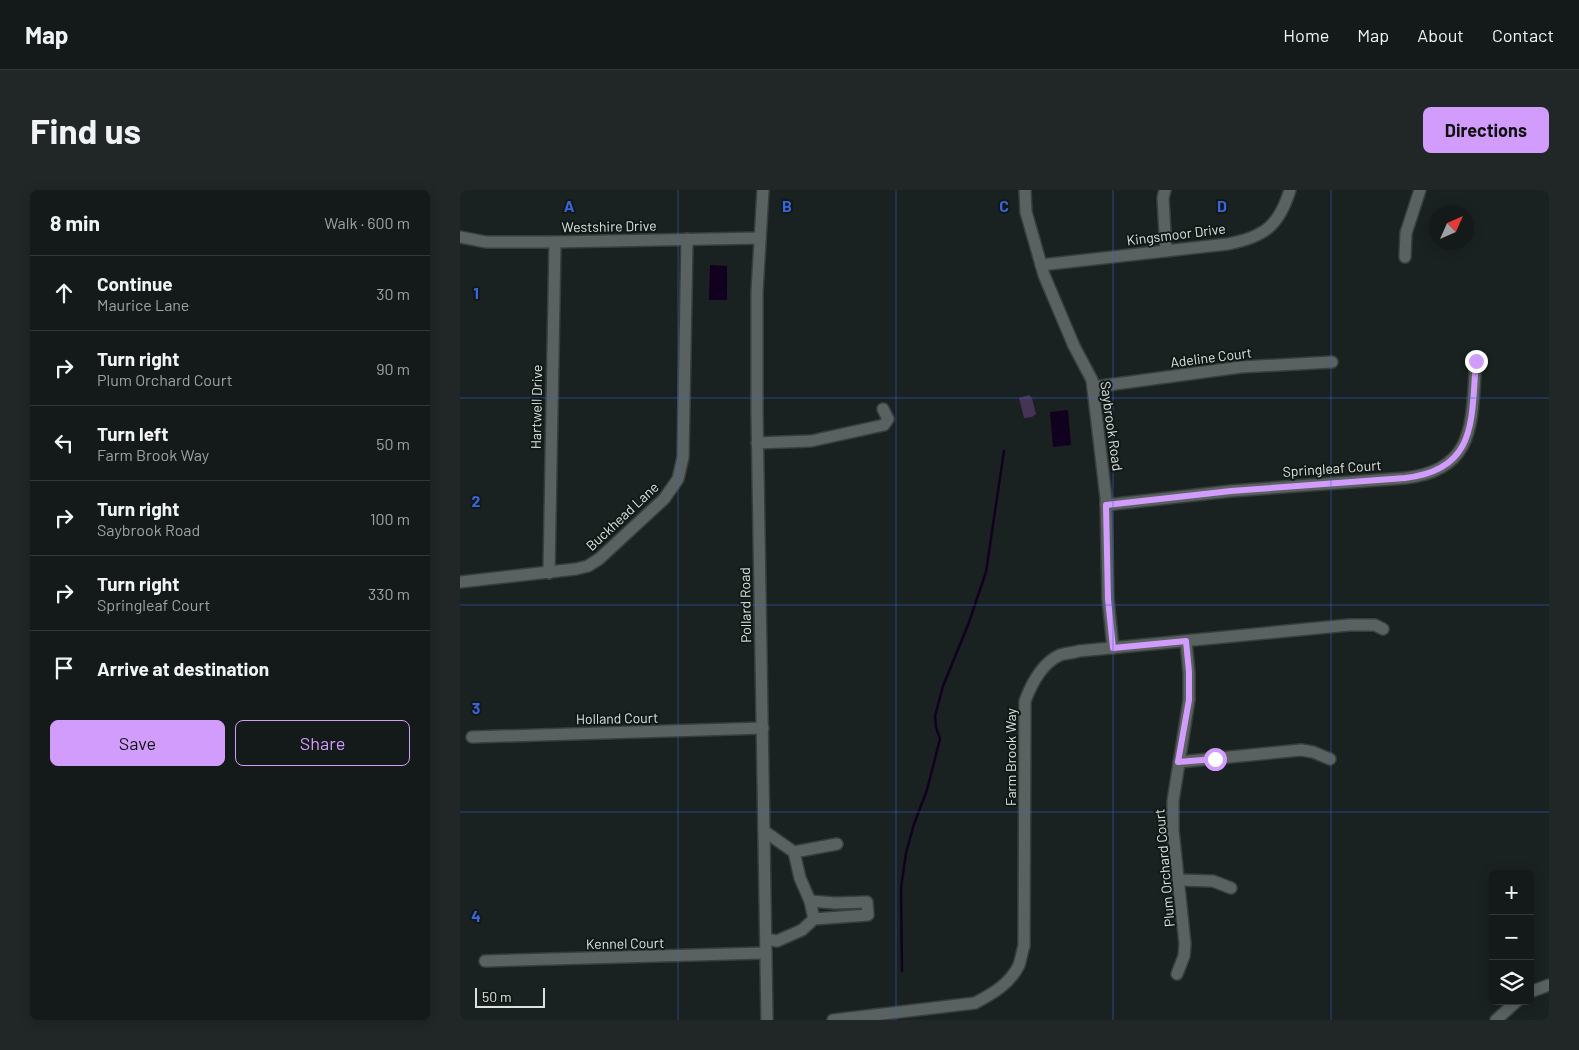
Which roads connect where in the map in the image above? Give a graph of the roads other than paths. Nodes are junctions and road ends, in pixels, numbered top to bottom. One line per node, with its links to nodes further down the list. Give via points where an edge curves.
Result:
1 (763, 190): 7 (street, Pollard Road)
2 (1025, 190): 12 (street, Saybrook Road, via 1026,212)
3 (1165, 190): 10 (street)
4 (1290, 190): 10 (street, Kingsmoor Drive, via 1272,226 1249,240)
5 (1420, 190): 11 (street, via 1406,233)
6 (460, 237): 9 (street, Westshire Drive, via 486,242)
7 (760, 238): 8 (street, Westshire Drive); 17 (street, Pollard Road)
8 (687, 239): 9 (street, Westshire Drive); 19 (street, Buckhead Lane, via 683,457 678,479 664,499 599,559 588,566)
9 (555, 242): 19 (street, Hartwell Drive)
10 (1166, 251): 12 (street, Kingsmoor Drive)
11 (1405, 257)
12 (1041, 265): 15 (street, Saybrook Road)
13 (1476, 361): 18 (street, Springleaf Court, via 1468,436 1454,458 1430,474)
14 (1332, 362): 15 (street, Adeline Court, via 1241,367)
15 (1093, 387): 18 (street, Saybrook Road)
16 (883, 409): 17 (street, via 888,420 884,425 811,441)
17 (757, 442): 24 (street, Pollard Road)
18 (1106, 505): 23 (street, Saybrook Road, via 1108,599)
19 (549, 573): 20 (street, Buckhead Lane)
20 (460, 582)
21 (1383, 629): 22 (street, Farm Brook Way, via 1375,625 1349,625)
22 (1186, 641): 23 (street, Farm Brook Way); 27 (street, Plum Orchard Court, via 1189,700)
23 (1113, 648): 43 (street, Farm Brook Way, via 1059,655 1041,670 1025,701 1024,946 1019,965 1009,979 996,992 975,1003)
24 (763, 728): 25 (street, Holland Court); 28 (street, Pollard Road)
25 (472, 737)
26 (1330, 759): 27 (street, via 1301,750)
27 (1178, 762): 31 (street, Plum Orchard Court, via 1173,830)
28 (764, 831): 30 (street); 35 (street, Pollard Road)
29 (837, 844): 30 (street)
30 (794, 852): 33 (street)
31 (1179, 880): 32 (street, via 1213,881); 38 (street, Plum Orchard Court, via 1186,944)
32 (1231, 888)
33 (810, 901): 34 (street); 34 (street, via 867,902 868,916)
34 (814, 919): 35 (street, via 802,930 777,941)
35 (766, 939): 36 (street, Pollard Road)
36 (766, 953): 37 (street, Kennel Court); 42 (street, Pollard Road)
37 (485, 961)
38 (1177, 974)
39 (1549, 985): 40 (street)
40 (1534, 991)
41 (1513, 1005): 44 (street)
42 (768, 1020)
43 (833, 1020)
44 (1496, 1020)

